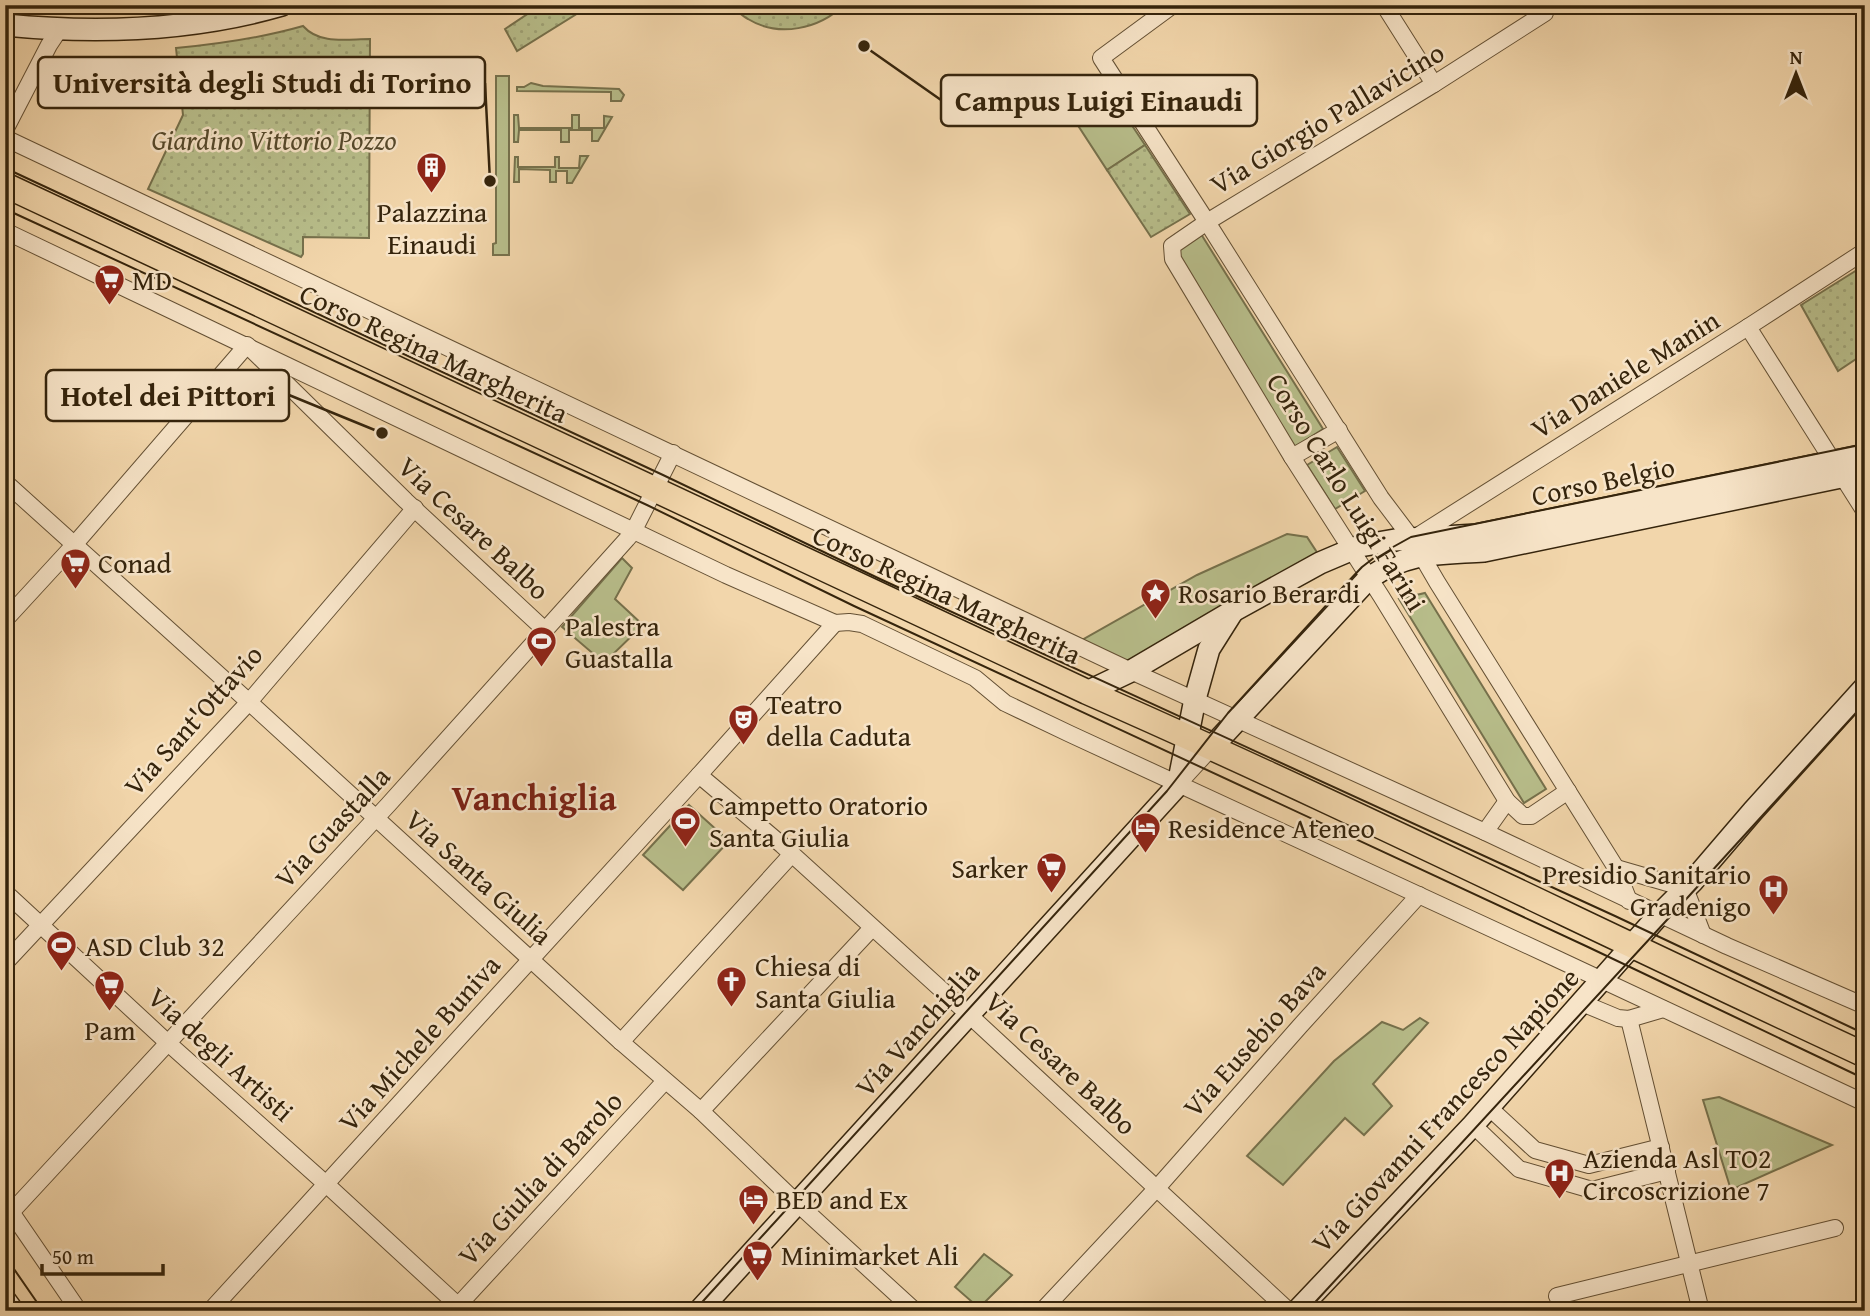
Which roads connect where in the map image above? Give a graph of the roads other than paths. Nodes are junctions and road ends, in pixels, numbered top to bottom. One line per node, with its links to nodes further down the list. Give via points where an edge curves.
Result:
1 (282, 5): 6 (street, via 214,21 123,30)
2 (1173, 5): 11 (street, Corso Carlo Luigi Farini, via 1101,58)
3 (1384, 5): 7 (street)
4 (1542, 9): 7 (street, Via Giorgio Pallavicino)
5 (5, 25): 6 (street)
6 (59, 30): 8 (street)
7 (1434, 84): 11 (street, Via Giorgio Pallavicino)
8 (5, 130)
9 (5, 138): 17 (street, Corso Regina Margherita)
10 (5, 185): 23 (main road, Corso Regina Margherita)
11 (1208, 222): 16 (street, Corso Carlo Luigi Farini); 19 (street, Corso Carlo Luigi Farini, via 1172,246 1172,259)
12 (5, 231): 15 (street)
13 (1865, 250): 14 (street, Via Daniele Manin)
14 (1748, 327): 20 (street); 28 (street, Via Daniele Manin)
15 (247, 345): 24 (street, Via Cesare Balbo); 26 (street); 27 (street)
16 (1339, 430): 19 (street); 28 (street, Corso Carlo Luigi Farini)
17 (673, 453): 23 (street, Via Guastalla); 35 (street, Corso Regina Margherita)
18 (1865, 455): 20 (street, Corso Belgio)
19 (1292, 457): 29 (street, Corso Carlo Luigi Farini)
20 (1838, 469): 21 (street, Corso Belgio); 25 (street); 28 (street, Corso Belgio, via 1484,551)
21 (1865, 472)
22 (5, 482): 27 (street, Via Santa Giulia)
23 (655, 489): 26 (street, Via Guastalla); 37 (main road, Corso Regina Margherita)
24 (415, 508): 34 (street, Via Cesare Balbo); 39 (street, Via Sant'Ottavio)
25 (1865, 512)
26 (633, 532): 33 (street); 34 (street, Via Guastalla)
27 (74, 545): 32 (street); 39 (street, Via Santa Giulia)
28 (1417, 547): 29 (street, Corso Belgio, via 1375,543); 30 (street, Corso Belgio); 45 (street, Corso Carlo Luigi Farini)
29 (1350, 550): 30 (street, Corso Carlo Luigi Farini); 31 (street, Corso Belgio)
30 (1369, 578): 40 (street, Corso Belgio); 46 (street, Corso Carlo Luigi Farini)
31 (1233, 611): 35 (street, Corso Belgio); 38 (street, via 1209,649)
32 (5, 620)
33 (835, 623): 43 (street, Via Michele Buniva); 44 (street, via 862,624 975,678 1005,703)
34 (546, 631): 47 (street, Via Guastalla)
35 (1131, 671): 37 (street, Corso Belgio); 38 (street, Corso Regina Margherita)
36 (1865, 687): 51 (street, Via Giovanni Francesco Napione)
37 (1087, 692): 41 (main road, Corso Regina Margherita)
38 (1195, 699): 40 (street, Corso Regina Margherita); 41 (street)
39 (248, 702): 47 (street, Via Santa Giulia); 56 (street, Via Sant'Ottavio)
40 (1239, 718): 42 (street, Corso Belgio); 48 (street, Corso Regina Margherita)
41 (1188, 737): 42 (main road, Corso Regina Margherita); 44 (street)
42 (1212, 747): 44 (street); 59 (main road, Corso Regina Margherita)
43 (699, 775): 49 (street, Via Cesare Balbo); 60 (street, Via Michele Buniva)
44 (1178, 785): 53 (street); 66 (street, Via Vanchiglia)
45 (1568, 791): 46 (street, via 1531,816 1523,816); 50 (street, Corso Carlo Luigi Farini)
46 (1507, 802): 48 (street)
47 (376, 818): 60 (street, Via Santa Giulia); 69 (street, Via Guastalla)
48 (1485, 832): 54 (street, Corso Regina Margherita)
49 (792, 854): 57 (street, Via Cesare Balbo); 68 (street)
50 (1616, 868): 51 (street); 54 (street, Corso Carlo Luigi Farini)
51 (1685, 888): 55 (street, Via Giovanni Francesco Napione); 58 (street)
52 (5, 892): 56 (street, Via degli Artisti)
53 (1419, 895): 62 (street); 85 (street, Via Eusebio Bava)
54 (1629, 901): 55 (street, Corso Regina Margherita)
55 (1659, 915): 58 (street, Corso Regina Margherita); 59 (street, Via Giovanni Francesco Napione)
56 (41, 924): 61 (street, Via Sant'Ottavio); 69 (street, Via degli Artisti)
57 (872, 928): 66 (street, Via Cesare Balbo); 74 (street)
58 (1703, 935): 64 (street, Corso Regina Margherita)
59 (1631, 946): 62 (street, Via Giovanni Francesco Napione); 70 (main road, Corso Regina Margherita)
60 (530, 959): 68 (street, Via Santa Giulia); 84 (street, Via Michele Buniva)
61 (5, 963)
62 (1601, 981): 63 (street, Via Giovanni Francesco Napione); 65 (street)
63 (1581, 1003): 67 (street); 73 (street, Via Giovanni Francesco Napione)
64 (1865, 1006)
65 (1663, 1010): 67 (street); 72 (street)
66 (969, 1014): 85 (street, Via Cesare Balbo); 86 (street, Via Vanchiglia)
67 (1629, 1019): 77 (street)
68 (621, 1042): 71 (street, Via Santa Giulia)
69 (168, 1043): 84 (street, Via degli Artisti); 87 (street, Via Guastalla)
70 (1865, 1055)
71 (665, 1082): 74 (street, Via Santa Giulia); 92 (street, Via Giulia di Barolo)
72 (1865, 1103)
73 (1490, 1107): 75 (street, Via Giovanni Francesco Napione); 76 (street)
74 (701, 1111): 86 (street, Via Santa Giulia)
75 (1473, 1125): 78 (street); 100 (street, Via Giovanni Francesco Napione)
76 (1521, 1137): 78 (street); 79 (street, via 1535,1150)
77 (1661, 1147): 80 (street); 81 (street)
78 (1503, 1154): 82 (street, via 1519,1169)
79 (1561, 1157): 80 (street, via 1588,1165); 82 (street)
80 (1611, 1159): 83 (street)
81 (1667, 1171): 83 (street); 89 (street)
82 (1555, 1179): 83 (street, via 1592,1190)
83 (1618, 1183)
84 (326, 1184): 92 (street, Via degli Artisti); 95 (street, Via Michele Buniva)
85 (1157, 1188): 98 (street, Via Eusebio Bava); 99 (street, Via Cesare Balbo)
86 (797, 1203): 96 (street, Via Vanchiglia); 97 (street, Via Santa Giulia)
87 (8, 1212): 94 (street)
88 (1835, 1228): 89 (street)
89 (1690, 1264): 90 (street); 101 (street)
90 (1556, 1296)
91 (5, 1300): 93 (street)
92 (458, 1309)
93 (13, 1311)
94 (79, 1311)
95 (210, 1311)
96 (699, 1311)
97 (915, 1311)
98 (1042, 1311)
99 (1289, 1311)
100 (1297, 1311)
101 (1701, 1311)

